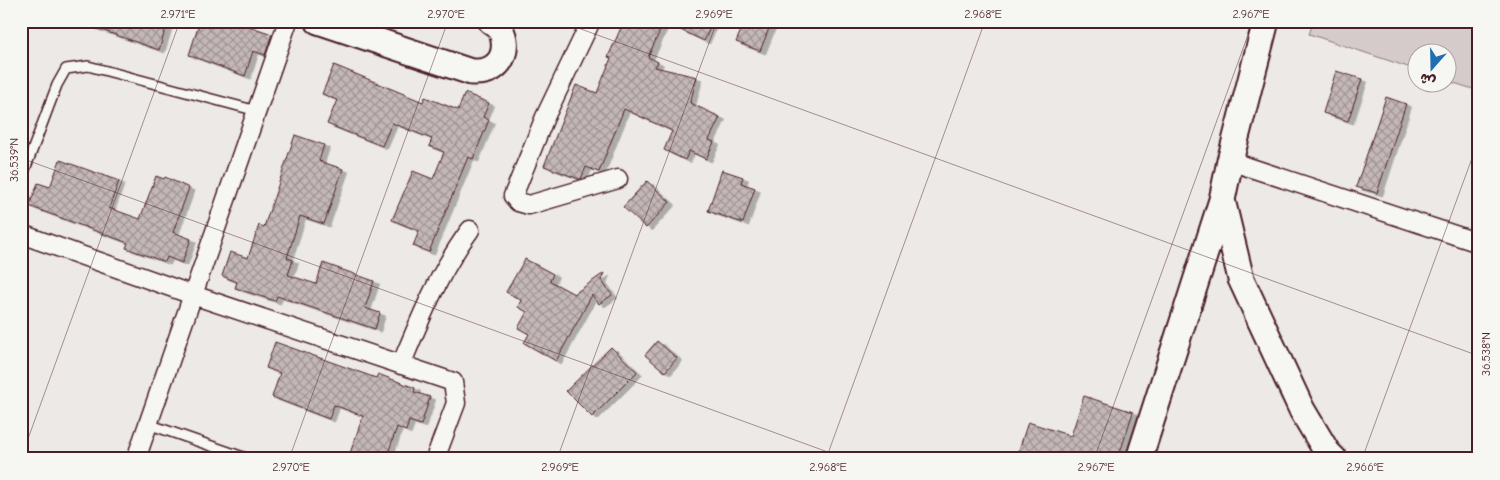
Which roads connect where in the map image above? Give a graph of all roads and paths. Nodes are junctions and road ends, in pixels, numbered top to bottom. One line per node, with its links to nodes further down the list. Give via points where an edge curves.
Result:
1 (288, 21): 6 (street)
2 (318, 21): 3 (street, via 471,72 484,72 503,56 502,32)
3 (491, 21)
4 (591, 21): 8 (street, via 545,118 513,196 518,202 529,205)
5 (1266, 21): 7 (street)
6 (257, 110): 9 (lane, via 88,66 66,69 56,85); 14 (street)
7 (1230, 161): 10 (street); 13 (street)
8 (618, 179)
9 (21, 180)
10 (1222, 200): 20 (street); 21 (street, via 1242,279 1302,410)
11 (470, 230): 15 (street, via 433,288)
12 (21, 234): 14 (street)
13 (1479, 243)
14 (193, 295): 15 (street); 16 (street)
15 (401, 365): 19 (street, via 453,382 456,403)
16 (148, 424): 17 (street); 18 (lane)
17 (136, 459)
18 (249, 459)
19 (435, 459)
20 (1139, 459)
21 (1334, 459)

